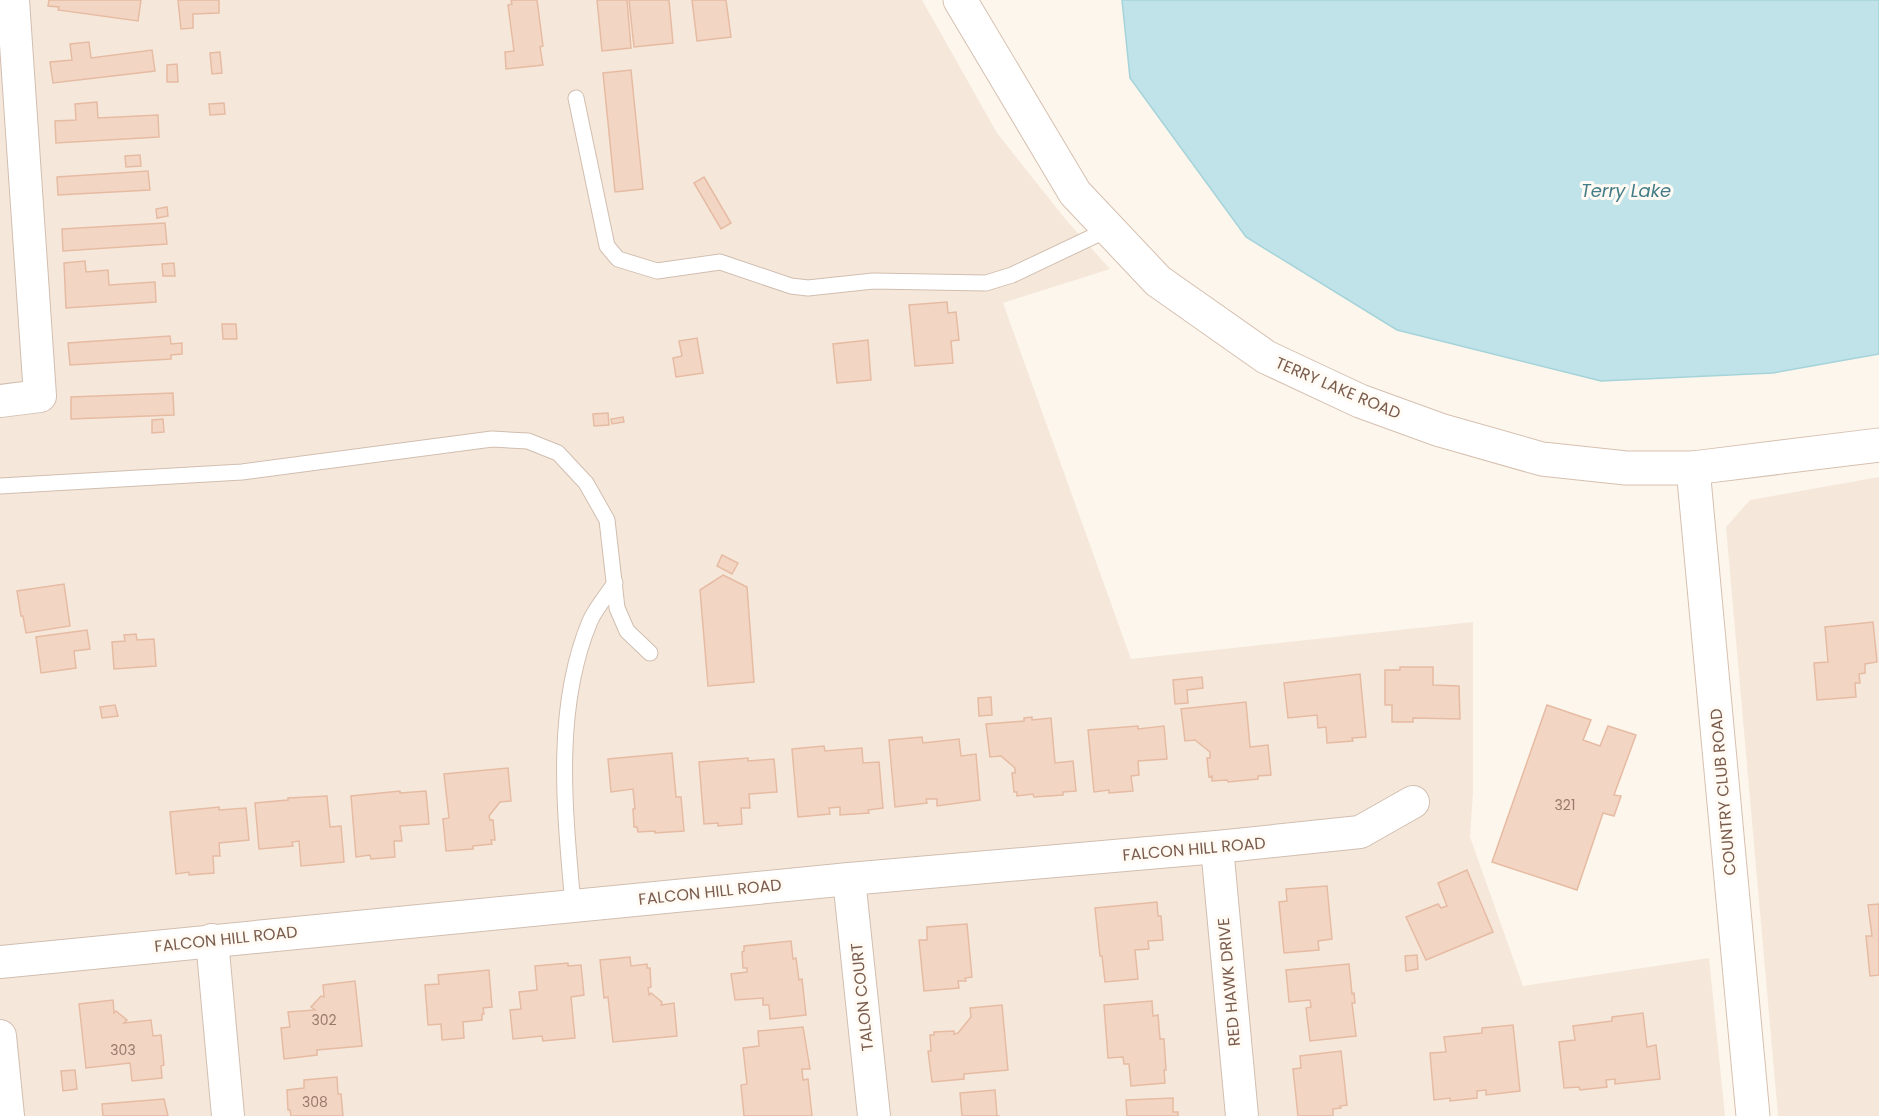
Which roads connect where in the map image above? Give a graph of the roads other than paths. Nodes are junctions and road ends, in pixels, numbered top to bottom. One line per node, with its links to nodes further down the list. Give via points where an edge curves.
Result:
1 (13, 0): 5 (street, via 40,396)
2 (960, 0): 4 (main road, TERRY LAKE ROAD, via 1076,194)
3 (576, 98): 4 (lane, via 607,246 618,259 657,271 720,262 808,288 873,281 986,283 1012,275)
4 (1109, 229): 7 (main road, TERRY LAKE ROAD, via 1158,281 1266,357 1360,401 1440,430 1542,459 1626,468)
5 (0, 401)
6 (1879, 445): 7 (main road, TERRY LAKE ROAD)
7 (1693, 468): 22 (main road, COUNTRY CLUB ROAD)
8 (0, 486): 9 (lane, via 242,472 473,441 528,441 558,453 586,483 607,520)
9 (615, 583): 10 (lane, via 617,608 627,631); 14 (lane, via 591,619 574,669 564,797)
10 (650, 653)
11 (1413, 802): 12 (street, FALCON HILL ROAD, via 1360,832)
12 (1217, 847): 13 (street, FALCON HILL ROAD); 21 (street, RED HAWK DRIVE)
13 (849, 879): 14 (street, FALCON HILL ROAD); 20 (street, TALON COURT)
14 (573, 905): 15 (street, FALCON HILL ROAD)
15 (212, 940): 16 (street, FALCON HILL ROAD); 19 (street)
16 (0, 962)
17 (0, 1036): 18 (street)
18 (8, 1116)
19 (228, 1116)
20 (874, 1116)
21 (1242, 1116)
22 (1753, 1116)

